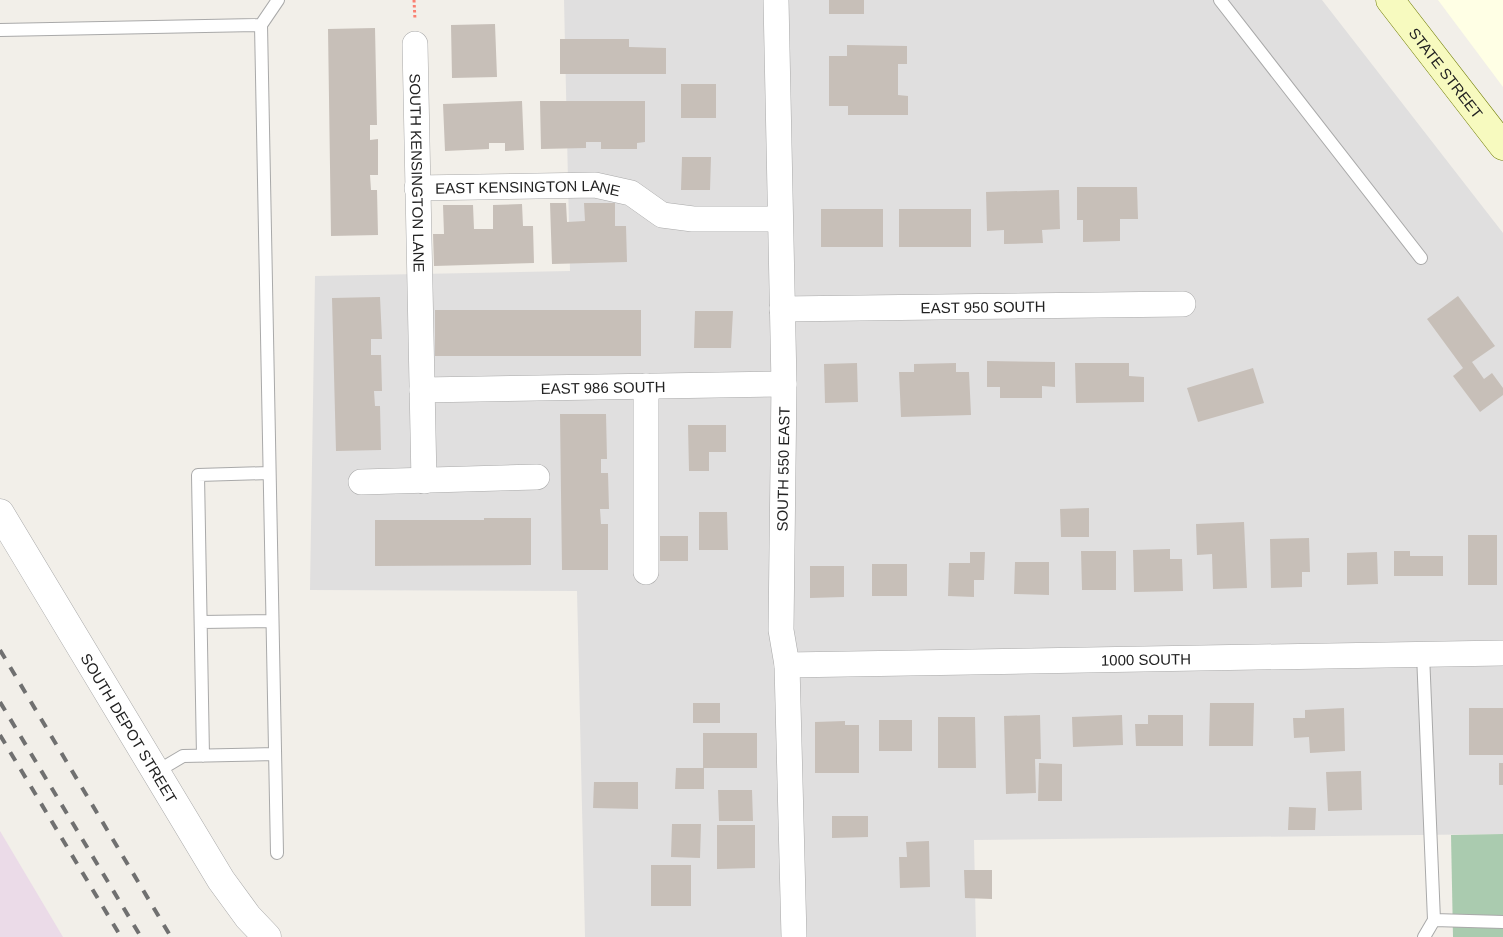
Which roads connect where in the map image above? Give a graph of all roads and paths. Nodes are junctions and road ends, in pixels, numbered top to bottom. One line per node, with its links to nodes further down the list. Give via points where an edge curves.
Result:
1 (278, 0): 5 (lane)
2 (776, 0): 10 (street, SOUTH 550 EAST)
3 (1220, 0): 11 (lane)
4 (1390, 0): 8 (main road, STATE STREET)
5 (261, 25): 6 (lane); 17 (lane)
6 (0, 30)
7 (415, 44): 9 (street, SOUTH KENSINGTON LANE)
8 (1503, 146)
9 (417, 188): 10 (street, EAST KENSINGTON LANE, via 595,185 632,193 662,215 693,219); 16 (street, SOUTH KENSINGTON LANE)
10 (780, 220): 13 (street, SOUTH 550 EAST)
11 (1421, 258)
12 (1184, 304): 13 (street, EAST 950 SOUTH)
13 (782, 309): 14 (street, SOUTH 550 EAST)
14 (784, 384): 15 (street, EAST 986 SOUTH); 27 (street, SOUTH 550 EAST, via 781,630)
15 (646, 386): 16 (street, EAST 986 SOUTH); 22 (street)
16 (422, 390): 19 (street, SOUTH KENSINGTON LANE)
17 (269, 473): 23 (lane); 24 (lane, via 198,474)
18 (536, 478): 19 (street)
19 (424, 481): 20 (street)
20 (361, 482)
21 (0, 513): 30 (street, SOUTH DEPOT STREET)
22 (646, 572)
23 (272, 621): 24 (lane); 28 (lane)
24 (201, 622): 29 (lane)
25 (1503, 653): 26 (street, 1000 SOUTH)
26 (1423, 654): 27 (street, 1000 SOUTH); 32 (lane)
27 (787, 665): 35 (street, SOUTH 550 EAST)
28 (275, 754): 29 (lane); 31 (lane)
29 (203, 756): 30 (lane, via 183,756)
30 (156, 772): 34 (street, SOUTH DEPOT STREET, via 233,900)
31 (277, 853)
32 (1434, 920): 33 (lane); 36 (lane)
33 (1503, 922)
34 (267, 937)
35 (794, 937)
36 (1424, 937)

